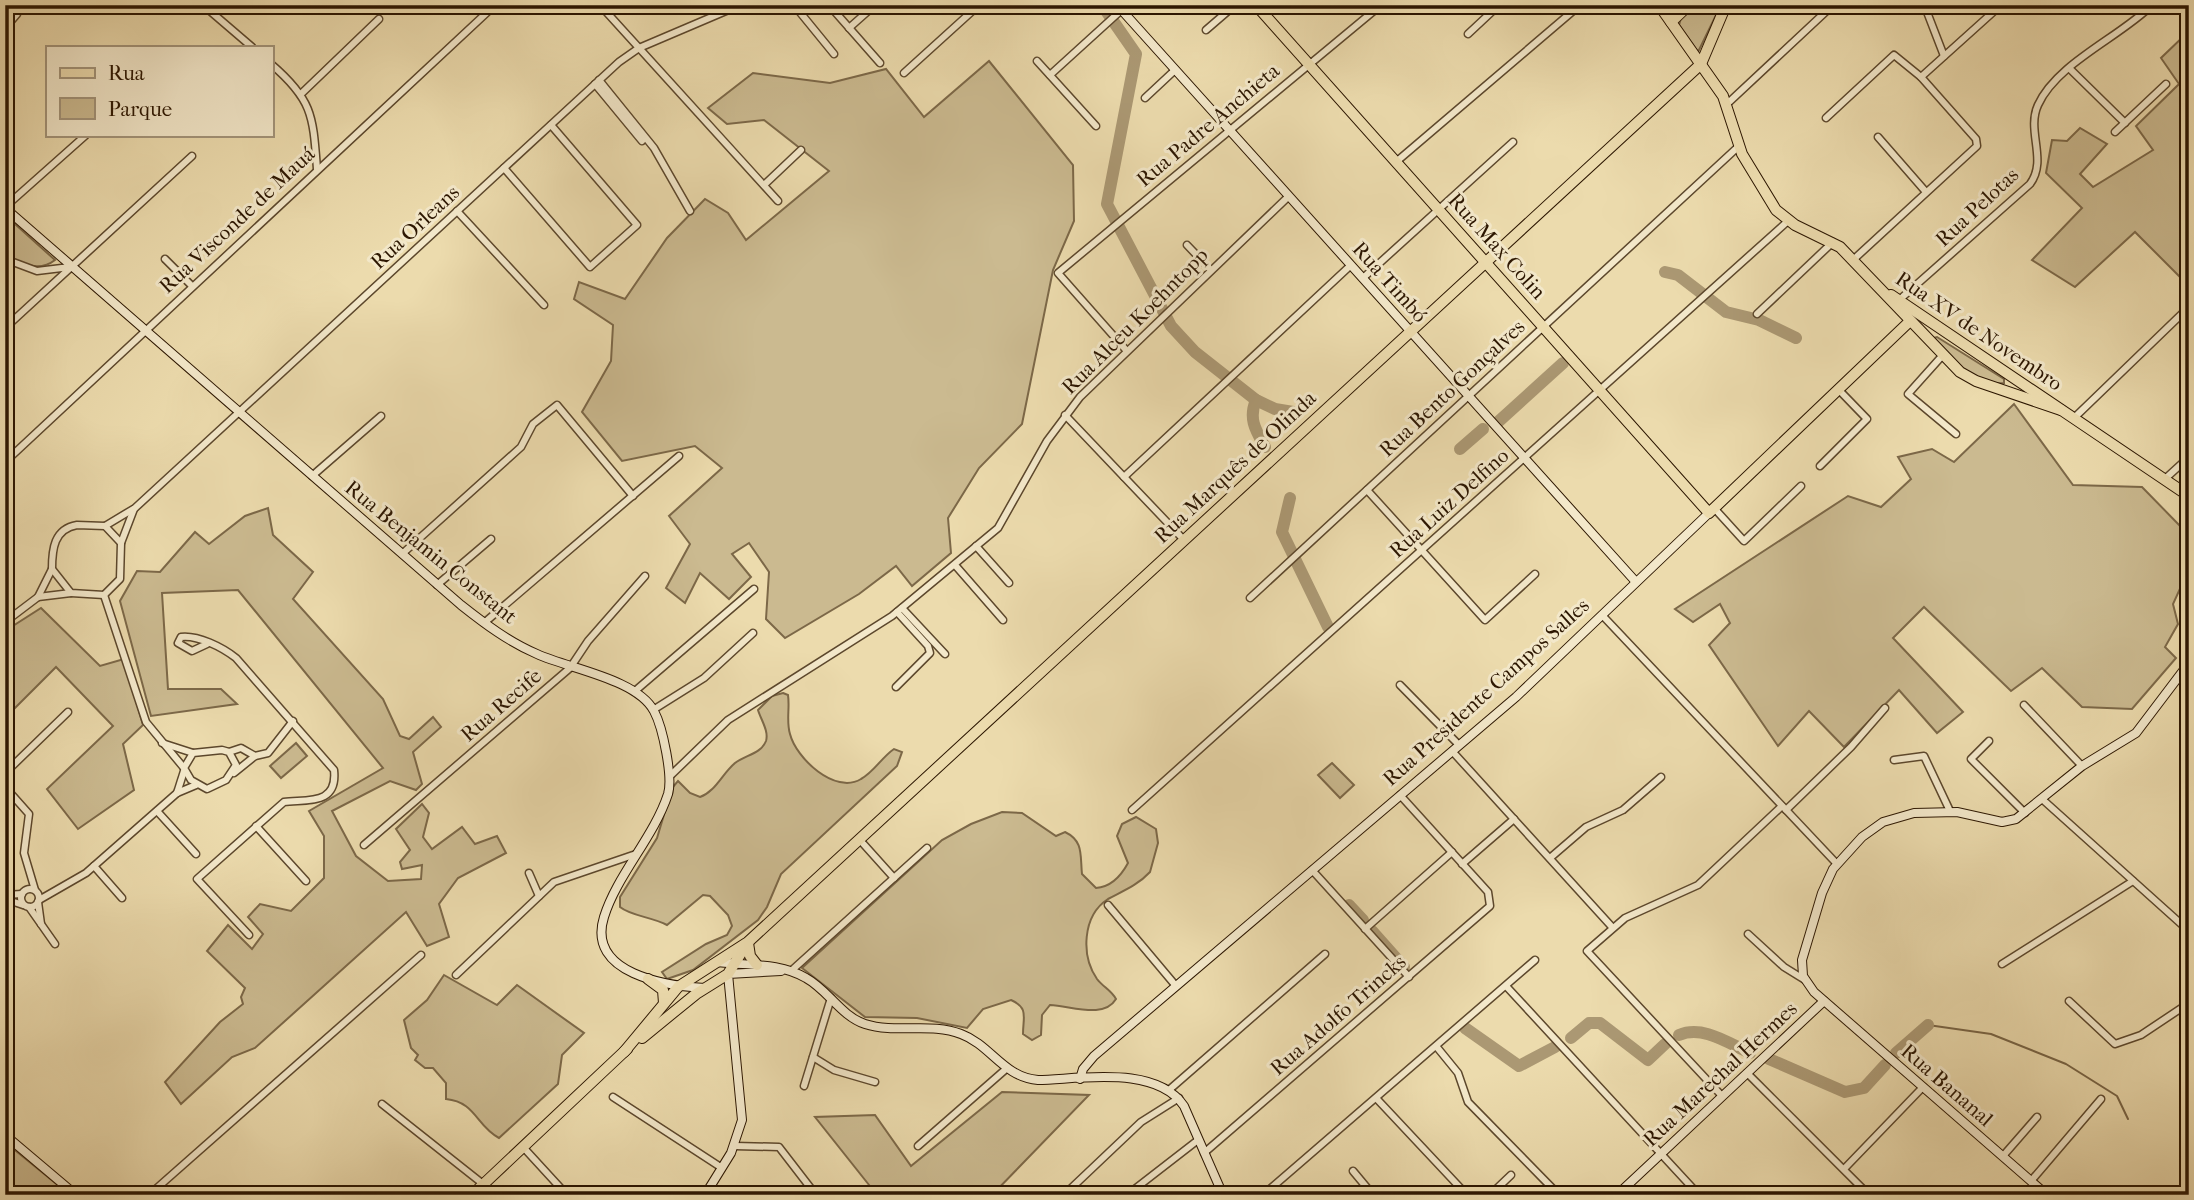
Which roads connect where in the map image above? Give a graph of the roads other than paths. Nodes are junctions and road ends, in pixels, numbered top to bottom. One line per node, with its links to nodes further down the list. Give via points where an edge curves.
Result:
1 (203, 5): 29 (street)
2 (495, 5): 63 (street, Rua Visconde de Mauá)
3 (600, 5): 30 (street)
4 (740, 5): 30 (street, Rua Orleans)
5 (794, 5): 31 (street)
6 (829, 5): 26 (street)
7 (875, 5): 26 (street)
8 (979, 5): 40 (street)
9 (1234, 5): 27 (street)
10 (1256, 5): 36 (main road, Rua Max Colin)
11 (1381, 5): 36 (street, Rua Padre Anchieta)
12 (1499, 5): 28 (street)
13 (1580, 5): 61 (street)
14 (1659, 5): 24 (main road, Rua XV de Novembro)
15 (1689, 5): 24 (main road)
16 (1726, 5): 35 (main road, Rua Marquês de Olinda)
17 (1833, 5): 47 (street)
18 (2001, 5): 32 (street)
19 (2152, 5): 38 (street, Rua Pelotas)
20 (1120, 9): 39 (main road, Rua Timbó); 41 (street)
21 (1927, 12): 32 (street)
22 (17, 14): 25 (street)
23 (379, 19): 45 (street)
24 (1671, 22): 35 (main road, Rua XV de Novembro)
25 (5, 28)
26 (849, 28): 34 (street)
27 (1206, 30)
28 (1468, 34)
29 (251, 46)
30 (639, 48): 43 (street, Rua Orleans); 64 (street)
31 (834, 54)
32 (1944, 56): 42 (street)
33 (1037, 61): 41 (street)
34 (880, 63)
35 (1701, 64): 47 (main road, Rua XV de Novembro); 78 (main road, Rua Marquês de Olinda)
36 (1309, 65): 52 (street, Rua Padre Anchieta); 61 (main road, Rua Max Colin)
37 (273, 66): 45 (street)
38 (2070, 69): 49 (street); 85 (street, Rua Pelotas, via 2036,110 2035,177)
39 (1175, 70): 46 (street); 52 (main road, Rua Timbó)
40 (904, 73)
41 (1050, 75): 51 (street)
42 (1921, 77): 48 (street, via 1894,55); 65 (street, via 1978,142)
43 (597, 82): 50 (street, Rua Orleans); 56 (street); 71 (street, via 654,148)
44 (2166, 84): 49 (street)
45 (302, 93): 63 (street, via 313,124)
46 (1145, 98)
47 (1727, 104): 58 (main road, Rua XV de Novembro)
48 (1826, 118)
49 (2125, 123): 53 (street)
50 (551, 125): 62 (street, Rua Orleans); 62 (street, via 637,225 590,267)
51 (1096, 127)
52 (1230, 131): 66 (main road, Rua Timbó); 96 (street, Rua Padre Anchieta, via 1058,273)
53 (2115, 132)
54 (85, 136): 68 (street)
55 (1878, 137): 65 (street)
56 (642, 141)
57 (1513, 142): 69 (street)
58 (1739, 146): 72 (main road, Rua XV de Novembro, via 1766,198); 90 (street, Rua Bento Gonçalves)
59 (801, 150): 64 (street)
60 (192, 156): 80 (street)
61 (1396, 162): 69 (main road, Rua Max Colin)
62 (504, 168): 70 (street, Rua Orleans)
63 (317, 169): 84 (street, Rua Visconde de Mauá)
64 (764, 185): 67 (street)
65 (1926, 192): 77 (street)
66 (1289, 196): 79 (main road, Rua Timbó); 81 (street, Rua Alceu Koehntopp)
67 (778, 201)
68 (5, 207): 80 (main road, Rua Benjamin Constant)
69 (1438, 210): 78 (main road, Rua Max Colin); 82 (street)
70 (457, 211): 86 (street); 104 (street, Rua Orleans)
71 (690, 211)
72 (1788, 221): 73 (main road, Rua XV de Novembro); 101 (street, Rua Luiz Delfino)
73 (1833, 242): 77 (main road, Rua XV de Novembro); 88 (street)
74 (1187, 245): 81 (street)
75 (5, 259): 80 (street, via 37,271)
76 (165, 259): 84 (street)
77 (1853, 260): 83 (main road, Rua XV de Novembro)
78 (1485, 262): 90 (main road, Rua Max Colin); 94 (main road, Rua Marquês de Olinda)
79 (1351, 265): 82 (main road, Rua Timbó); 115 (street)
80 (72, 267): 91 (street); 92 (main road, Rua Benjamin Constant)
81 (1211, 270): 96 (street, Rua Alceu Koehntopp)
82 (1363, 278): 94 (main road, Rua Timbó)
83 (1876, 285): 85 (main road, Rua XV de Novembro); 89 (main road, Rua XV de Novembro)
84 (192, 286): 92 (street, Rua Visconde de Mauá)
85 (1898, 301): 93 (main road, Rua XV de Novembro)
86 (544, 305)
87 (2189, 307): 107 (street)
88 (1757, 314)
89 (1909, 322): 95 (main road, Rua XV de Novembro); 100 (main road, Rua Presidente Campos Salles)
90 (1543, 327): 101 (main road, Rua Max Colin); 102 (street, Rua Bento Gonçalves)
91 (5, 328)
92 (145, 330): 104 (main road, Rua Benjamin Constant); 112 (street, Rua Visconde de Mauá)
93 (1941, 330): 95 (main road, via 1929,332); 98 (main road, Rua XV de Novembro)
94 (1410, 331): 102 (main road, Rua Timbó); 125 (main road, Rua Marquês de Olinda)
95 (1928, 341): 97 (main road, Rua XV de Novembro)
96 (1126, 350): 105 (street, Rua Alceu Koehntopp)
97 (1942, 356): 99 (main road, Rua XV de Novembro, via 1968,377); 108 (street, via 1908,394)
98 (2013, 377): 99 (main road, via 2003,387); 103 (main road, Rua XV de Novembro)
99 (1995, 387): 103 (main road, Rua XV de Novembro)
100 (1838, 389): 113 (street, via 1867,419); 122 (main road, Rua Presidente Campos Salles)
101 (1601, 391): 111 (street, Rua Luiz Delfino); 122 (main road, Rua Max Colin)
102 (1469, 396): 111 (main road, Rua Timbó); 118 (street, Rua Bento Gonçalves)
103 (2061, 410): 107 (main road, Rua XV de Novembro)
104 (239, 412): 114 (main road, Rua Benjamin Constant); 121 (street, Rua Orleans)
105 (1065, 415): 115 (street); 127 (street, Rua Alceu Koehntopp, via 1005,520)
106 (381, 416): 114 (street)
107 (2074, 418): 116 (main road, Rua XV de Novembro)
108 (1956, 434)
109 (679, 456): 119 (street)
110 (2189, 457): 116 (street)
111 (1525, 459): 128 (street, Rua Luiz Delfino); 134 (main road, Rua Timbó)
112 (5, 462)
113 (1820, 466)
114 (312, 476): 129 (main road, Rua Benjamin Constant)
115 (1124, 477): 125 (street)
116 (2166, 478): 120 (main road, Rua XV de Novembro)
117 (1801, 486): 122 (street, via 1744,541)
118 (1367, 490): 128 (street); 141 (street, Rua Bento Gonçalves)
119 (633, 496): 129 (street, via 557,405 533,424 521,447); 146 (street)
120 (2189, 496)
121 (135, 508): 123 (street, Rua Orleans); 126 (street, Rua Orleans)
122 (1711, 510): 134 (main road, Rua Presidente Campos Salles)
123 (105, 526): 126 (street); 131 (street, via 77,524 63,529 54,544)
124 (491, 539): 136 (street)
125 (1184, 540): 187 (main road, Rua Marquês de Olinda)
126 (121, 543): 139 (street, via 120,579)
127 (976, 546): 130 (street, Rua Alceu Koehntopp); 135 (street)
128 (1422, 551): 132 (street, via 1485,620); 181 (street, Rua Luiz Delfino)
129 (402, 554): 136 (main road, Rua Benjamin Constant)
130 (955, 565): 142 (street, Rua Alceu Koehntopp); 144 (street)
131 (52, 569): 138 (street); 140 (street)
132 (1535, 574)
133 (645, 576): 153 (street, Rua Recife, via 588,640)
134 (1636, 582): 143 (main road, Rua Presidente Campos Salles)
135 (1009, 583)
136 (437, 585): 146 (main road, Rua Benjamin Constant)
137 (754, 589): 156 (street)
138 (71, 593): 139 (street); 140 (street)
139 (104, 596): 163 (street, via 146,722)
140 (38, 597): 145 (street)
141 (1250, 598)
142 (899, 610): 151 (street); 155 (street, via 930,653); 173 (street, Rua Alceu Koehntopp, via 728,720)
143 (1602, 615): 164 (main road, Rua Presidente Campos Salles); 180 (street)
144 (1003, 620)
145 (5, 622)
146 (484, 623): 153 (main road, Rua Benjamin Constant, via 523,648)
147 (753, 633): 159 (street, via 704,678)
148 (188, 636): 149 (street); 150 (street); 150 (street, via 178,643)
149 (207, 644): 150 (street); 161 (street, via 236,658)
150 (191, 651)
151 (945, 654)
152 (2187, 666): 169 (main road, Rua Marechal Hermes, via 2143,726)
153 (570, 668): 156 (main road, Rua Benjamin Constant); 188 (street, Rua Recife)
154 (1400, 685): 164 (street)
155 (896, 687)
156 (635, 691): 159 (main road, Rua Benjamin Constant)
157 (2024, 705): 169 (street)
158 (1885, 708): 180 (street, via 1852,747)
159 (653, 710): 173 (main road, Rua Benjamin Constant)
160 (68, 712): 171 (street)
161 (293, 721): 167 (street, via 268,753); 186 (street, via 331,763 335,778 312,802 284,802)
162 (1989, 741): 184 (street, via 1971,760)
163 (160, 743): 166 (street); 170 (street)
164 (1455, 748): 178 (main road, Rua Presidente Campos Salles); 185 (street)
165 (229, 752): 166 (street); 167 (street, via 241,748); 172 (street, via 234,758)
166 (193, 753): 170 (street)
167 (254, 757): 172 (street)
168 (1895, 760): 183 (street, via 1924,756)
169 (2082, 765): 179 (main road, Rua Marechal Hermes)
170 (184, 770): 175 (street); 177 (street)
171 (5, 773)
172 (232, 774): 175 (street, via 216,787)
173 (670, 776): 191 (main road, via 668,794)
174 (1661, 777): 193 (street, via 1623,810 1586,827)
175 (196, 785): 177 (street)
176 (5, 787): 198 (street, via 29,814 24,853)
177 (177, 793): 182 (street)
178 (1400, 795): 190 (street); 197 (main road, Rua Presidente Campos Salles)
179 (2042, 799): 184 (main road, Rua Marechal Hermes); 202 (street)
180 (1784, 808): 195 (street); 211 (street, via 1698,885 1648,906)
181 (1132, 810)
182 (157, 811): 192 (street); 196 (street)
183 (1950, 811): 184 (main road, Rua Marechal Hermes, via 2002,822); 195 (main road, Rua Marechal Hermes, via 1914,813 1883,822)
184 (2025, 813)
185 (1514, 819): 193 (street); 194 (street)
186 (256, 827): 201 (street); 214 (street, via 197,879)
187 (859, 839): 200 (street); 216 (main road, Rua Marquês de Olinda)
188 (365, 845)
189 (927, 848): 200 (street)
190 (1452, 852): 194 (street); 212 (street)
191 (639, 853): 205 (street, via 560,879); 230 (main road, via 607,908 603,934 607,950 618,964)
192 (195, 854)
193 (1550, 858): 211 (street)
194 (1462, 864): 229 (street, Rua Adolfo Trincks, via 1488,892 1487,910)
195 (1837, 864): 231 (main road, Rua Marechal Hermes, via 1825,885 1803,954)
196 (94, 866): 204 (street, via 58,889); 207 (street)
197 (1312, 870): 212 (street); 234 (main road, Rua Presidente Campos Salles)
198 (28, 872): 203 (street); 204 (street)
199 (529, 873): 205 (street)
200 (894, 878): 225 (street)
201 (306, 881)
202 (2133, 881): 213 (street); 222 (street)
203 (24, 892): 204 (street); 206 (street); 209 (street, via 21,900)
204 (37, 896): 209 (street); 210 (street)
205 (540, 896): 227 (street)
206 (5, 897): 209 (street)
207 (122, 898)
208 (1108, 905): 234 (street)
209 (27, 906): 210 (street)
210 (41, 926): 217 (street)
211 (1612, 928): 253 (street, via 1587,951)
212 (1365, 929): 229 (street)
213 (2189, 931)
214 (249, 934)
215 (1748, 934): 231 (street)
216 (748, 942): 221 (main road, Rua Marquês de Olinda); 223 (main road, Rua Marquês de Olinda); 224 (main road)
217 (55, 944)
218 (1325, 954): 252 (street)
219 (421, 955): 277 (street)
220 (1535, 960): 233 (street)
221 (717, 962): 223 (main road); 226 (main road); 228 (main road, Rua Marquês de Olinda)
222 (2002, 964)
223 (735, 965): 224 (main road); 226 (main road, Rua Marquês de Olinda)
224 (757, 965): 225 (main road)
225 (791, 971): 226 (main road); 238 (main road)
226 (728, 974): 232 (main road, Rua Marquês de Olinda); 237 (main road)
227 (456, 975)
228 (694, 975): 230 (main road, via 675,981); 235 (main road, Rua Marquês de Olinda); 236 (main road, via 694,982)
229 (1409, 977): 265 (street, Rua Adolfo Trincks)
230 (648, 979): 235 (main road); 241 (main road, via 663,990)
231 (1805, 980): 239 (main road, Rua Marechal Hermes)
232 (716, 982): 236 (main road, Rua Marquês de Olinda); 237 (main road)
233 (1506, 985): 243 (street); 266 (street)
234 (1176, 986): 248 (main road, Rua Presidente Campos Salles, via 1086,1063)
235 (678, 987): 236 (main road); 241 (main road, Rua Marquês de Olinda)
236 (705, 988): 244 (main road, Rua Marquês de Olinda)
237 (730, 994): 262 (main road, via 742,1111)
238 (831, 998): 245 (street); 246 (main road, via 864,1024 960,1033)
239 (1824, 1001): 247 (main road, Rua Marechal Hermes); 251 (main road, Rua Bananal)
240 (2069, 1001): 242 (street, via 2115,1044 2140,1035)
241 (664, 1003): 244 (main road, Rua Marquês de Olinda)
242 (2189, 1003)
243 (1436, 1046): 256 (street); 288 (street, via 1458,1073 1468,1102)
244 (624, 1052): 264 (main road, Rua Marquês de Olinda)
245 (813, 1057): 249 (street, via 834,1070); 250 (street)
246 (1006, 1069): 248 (main road, via 1030,1079); 263 (street)
247 (1747, 1073): 253 (main road, Rua Marechal Hermes); 269 (street)
248 (1080, 1079): 252 (main road, via 1142,1079)
249 (875, 1082)
250 (804, 1086)
251 (1923, 1087): 267 (main road, Rua Bananal); 269 (street)
252 (1169, 1090): 255 (main road)
253 (1722, 1096): 266 (main road, Rua Marechal Hermes)
254 (613, 1097): 268 (street)
255 (1179, 1098): 261 (main road); 282 (street, via 1141,1122)
256 (1376, 1098): 284 (street); 286 (street)
257 (2101, 1099): 272 (street)
258 (382, 1104): 273 (street)
259 (2037, 1117): 267 (street)
260 (5, 1135): 276 (main road)
261 (1198, 1140): 265 (main road); 283 (street)
262 (735, 1146): 268 (main road); 274 (street, via 779,1147)
263 (918, 1146)
264 (523, 1147): 273 (main road, Rua Marquês de Olinda); 279 (street)
265 (1203, 1153): 275 (main road)
266 (1660, 1154): 289 (main road, Rua Marechal Hermes); 290 (street)
267 (2003, 1156): 272 (main road, Rua Bananal)
268 (722, 1168): 280 (main road)
269 (1843, 1169): 291 (street)
270 (1353, 1171): 285 (street)
271 (1511, 1175): 287 (street)
272 (2031, 1181): 292 (main road, Rua Bananal)
273 (483, 1184): 278 (main road, Rua Marquês de Olinda)
274 (814, 1191): 281 (street)
275 (1220, 1193)
276 (76, 1195)
277 (149, 1195)
278 (471, 1195)
279 (567, 1195)
280 (705, 1195)
281 (804, 1195)
282 (1063, 1195)
283 (1127, 1195)
284 (1263, 1195)
285 (1373, 1195)
286 (1467, 1195)
287 (1490, 1195)
288 (1559, 1195)
289 (1617, 1195)
290 (1699, 1195)
291 (1869, 1195)
292 (2047, 1195)

